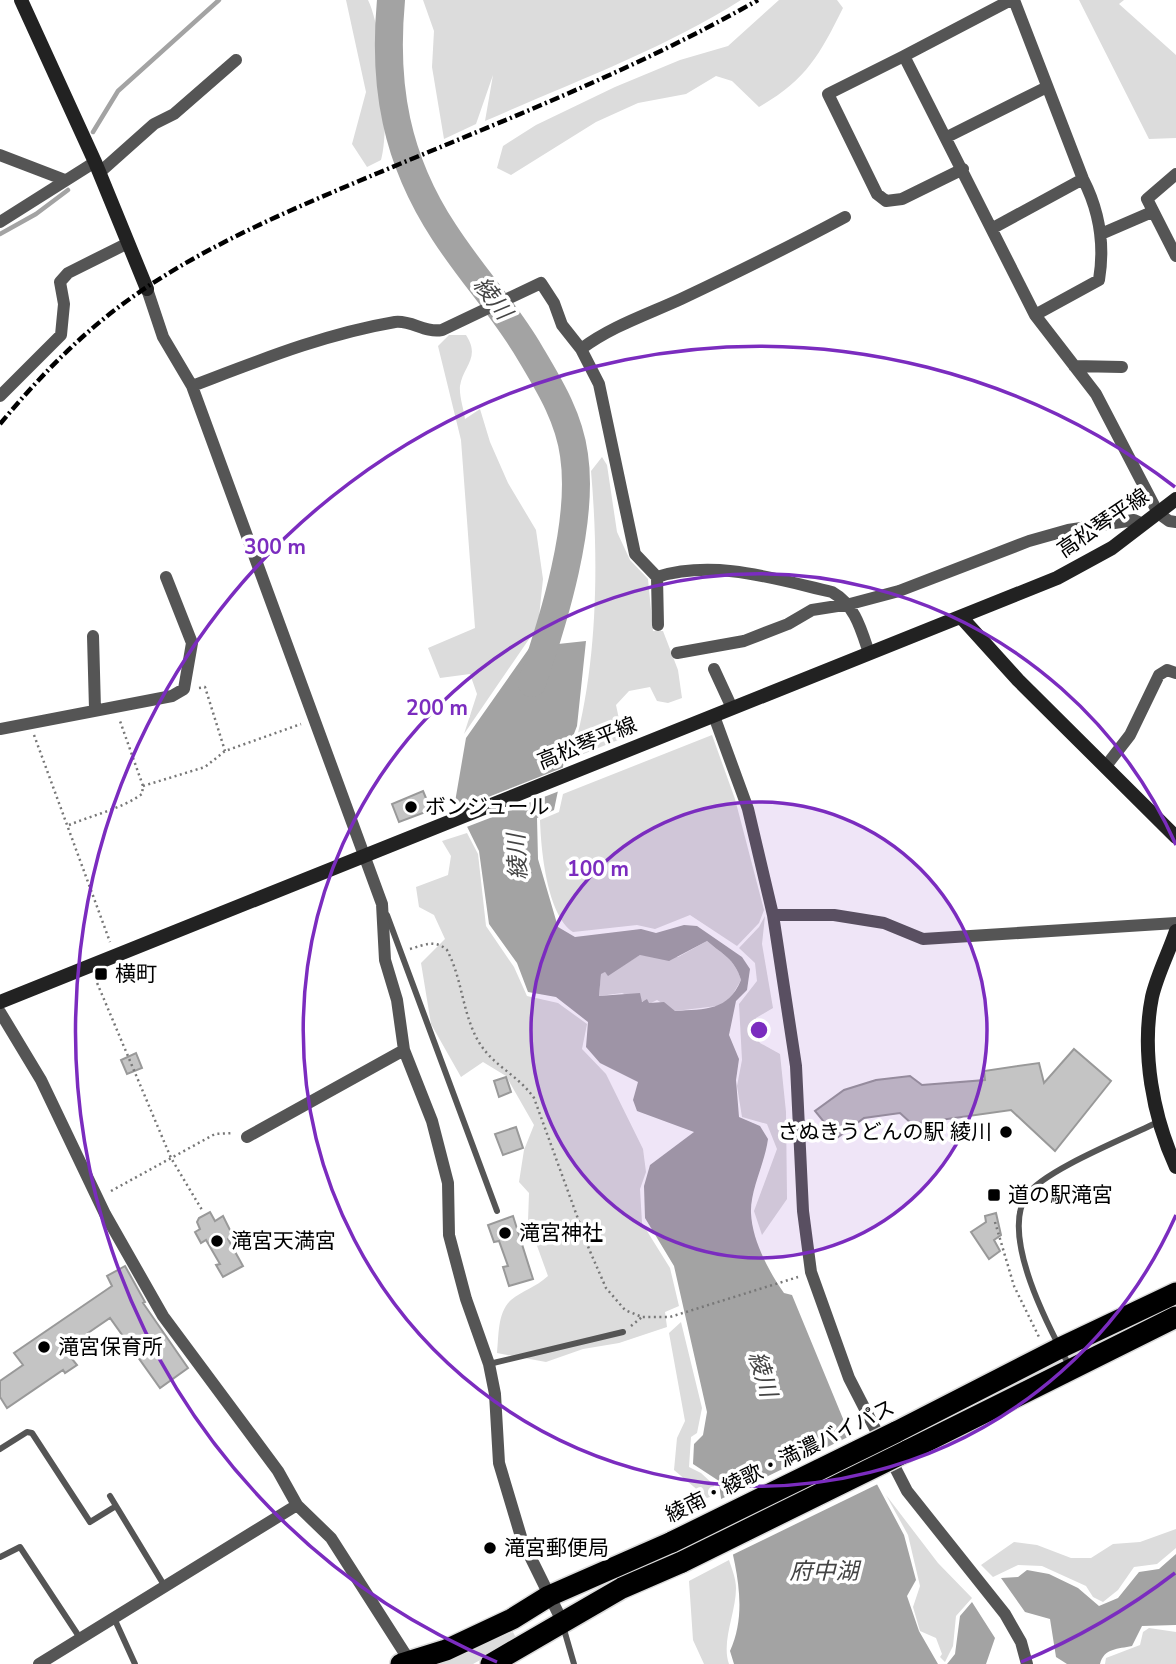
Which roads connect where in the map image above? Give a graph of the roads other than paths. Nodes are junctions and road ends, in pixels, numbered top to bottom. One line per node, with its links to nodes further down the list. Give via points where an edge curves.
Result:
1 (21, 0): 8 (main road)
2 (1012, 0): 3 (street); 5 (street)
3 (904, 56): 6 (street); 9 (street, via 828,94 877,194 886,201 902,199)
4 (236, 60): 8 (street, via 174,114)
5 (1047, 87): 6 (street); 11 (street)
6 (947, 136): 9 (street)
7 (0, 155): 12 (street)
8 (97, 167): 12 (street); 18 (main road)
9 (963, 169): 16 (street)
10 (1176, 174): 13 (street, via 1147,200)
11 (1083, 179): 16 (street); 17 (street, via 1097,205)
12 (65, 180): 15 (street)
13 (1152, 212): 17 (street); 19 (street)
14 (845, 217): 22 (street, via 647,315 608,329)
15 (0, 222)
16 (993, 228): 21 (street)
17 (1101, 234): 21 (street, via 1099,280)
18 (128, 243): 20 (main road); 26 (street, via 68,273 60,282 64,304 61,335)
19 (1176, 256)
20 (147, 289): 25 (street, via 163,337)
21 (1035, 315): 23 (street)
22 (581, 349): 25 (street, via 562,325 541,284 442,330 428,332 398,321 295,347); 32 (street, via 599,384 635,554)
23 (1074, 366): 24 (street); 28 (street, via 1111,420)
24 (1122, 367)
25 (192, 386): 47 (street)
26 (0, 396)
27 (1176, 499): 28 (main road, 高松琴平線)
28 (1158, 513): 29 (street); 30 (main road, 高松琴平線)
29 (1176, 522)
30 (1143, 524): 33 (street, via 1134,520 1068,530); 34 (main road, 高松琴平線, via 1074,570)
31 (166, 577): 42 (street, via 192,643 184,689 172,696)
32 (657, 577): 33 (street, via 678,570 758,574 832,592); 35 (street)
33 (850, 604): 37 (street, via 812,610 744,641); 38 (street)
34 (961, 617): 38 (main road, 高松琴平線); 45 (main road)
35 (658, 625)
36 (93, 636): 42 (street)
37 (677, 653)
38 (869, 653): 41 (main road, 高松琴平線)
39 (714, 669): 41 (street)
40 (1176, 673): 45 (street, via 1167,670 1159,675 1130,735)
41 (732, 708): 43 (main road, 高松琴平線)
42 (95, 709): 44 (street)
43 (713, 716): 47 (main road, 高松琴平線); 49 (street, via 748,810)
44 (0, 729)
45 (1106, 766): 46 (main road)
46 (1176, 837)
47 (363, 856): 48 (street); 53 (main road, 高松琴平線)
48 (382, 904): 55 (street, via 385,960); 59 (lane)
49 (774, 915): 50 (street, via 847,917 884,923 923,939); 81 (street, via 796,1066 803,1211 811,1272 849,1378 907,1491 1005,1614)
50 (1176, 923)
51 (1176, 931): 52 (main road)
52 (1173, 947): 56 (main road, via 1149,1012)
53 (0, 1002)
54 (0, 1012): 68 (street, via 41,1080 105,1214 163,1317 278,1471)
55 (404, 1050): 57 (street); 64 (street, via 432,1121 448,1183 449,1235)
56 (1158, 1122): 58 (main road); 63 (lane, via 1049,1176 1026,1196 1020,1214 1025,1266)
57 (247, 1136)
58 (1176, 1167)
59 (496, 1210)
60 (1176, 1293): 63 (highway, 綾南・綾歌・満濃バイパス)
61 (1176, 1317): 65 (highway)
62 (623, 1332): 64 (lane)
63 (1050, 1344): 65 (lane); 72 (highway, 綾南・綾歌・満濃バイパス, bridge, via 897,1432)
64 (489, 1364): 72 (street, via 499,1462 522,1540)
65 (1071, 1368): 74 (highway, bridge)
66 (0, 1448): 69 (lane, via 32,1433 90,1522)
67 (110, 1496): 69 (lane)
68 (297, 1505): 71 (street); 76 (street, via 331,1538)
69 (117, 1506): 71 (lane)
70 (0, 1557): 75 (lane, via 20,1547)
71 (164, 1585): 73 (street)
72 (549, 1597): 74 (street); 76 (highway, 綾南・綾歌・満濃バイパス, via 446,1650)
73 (113, 1616): 75 (street); 78 (lane)
74 (562, 1620): 79 (highway); 80 (lane)
75 (80, 1637): 77 (street)
76 (405, 1662)
77 (39, 1664)
78 (135, 1664)
79 (492, 1664)
80 (574, 1664)
81 (1027, 1664)

